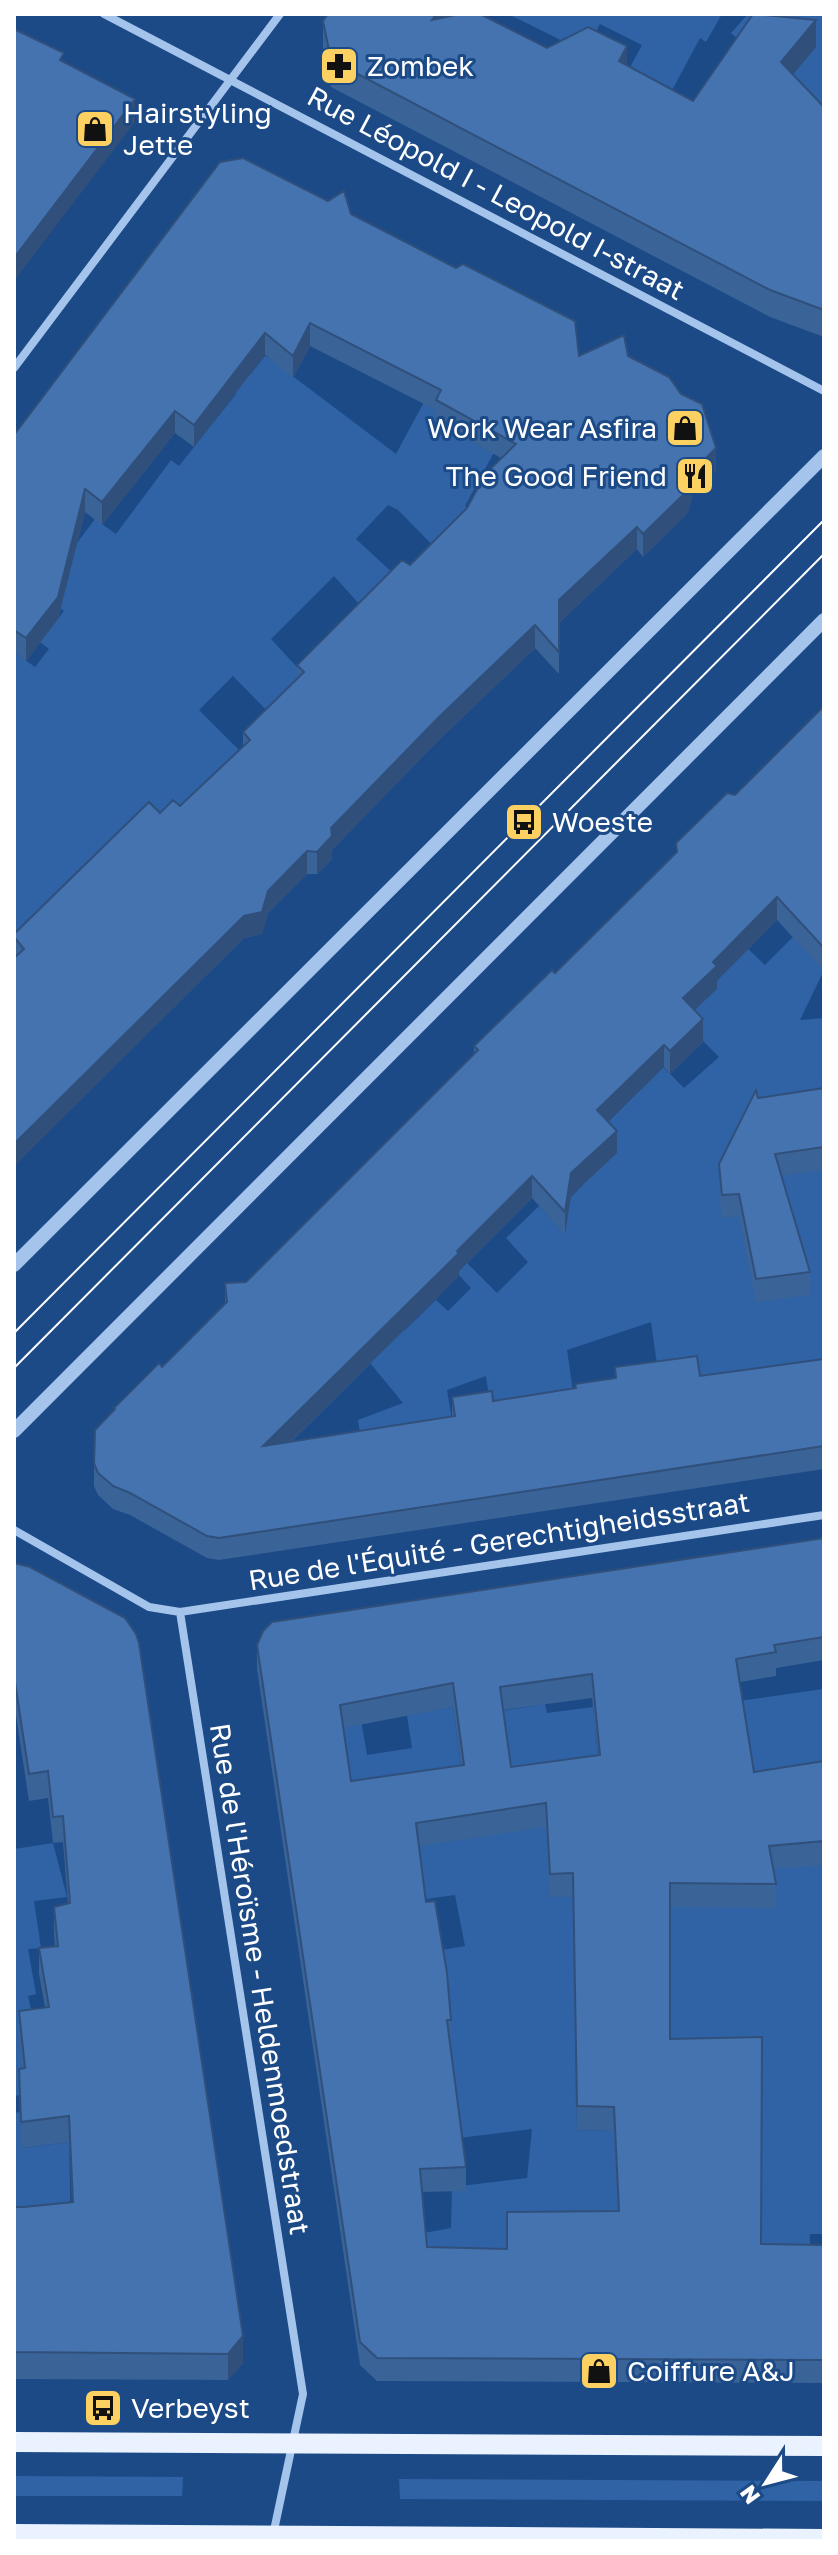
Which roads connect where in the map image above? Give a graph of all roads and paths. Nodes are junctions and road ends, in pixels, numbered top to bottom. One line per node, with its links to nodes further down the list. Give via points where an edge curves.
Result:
1 (104, 14): 3 (street, Rue Léopold I - Leopold I-straat)
2 (280, 14): 3 (street)
3 (232, 80): 4 (street); 5 (street, Rue Léopold I - Leopold I-straat)
4 (14, 368)
5 (824, 391)
6 (824, 456): 8 (street)
7 (824, 620): 9 (street)
8 (14, 1265)
9 (14, 1431)
10 (824, 1515): 12 (street, Rue de l'Équité - Gerechtigheidsstraat)
11 (14, 1530): 12 (street, via 149,1607)
12 (180, 1612): 14 (street, Rue de l'Héroïsme - Heldenmoedstraat, via 301,2379 303,2394)
13 (14, 2442): 14 (main road)
14 (292, 2444): 15 (main road); 17 (street, Rue de l'Héroïsme - Heldenmoedstraat)
15 (824, 2446)
16 (14, 2534): 17 (main road)
17 (272, 2539): 18 (main road)
18 (824, 2539)

